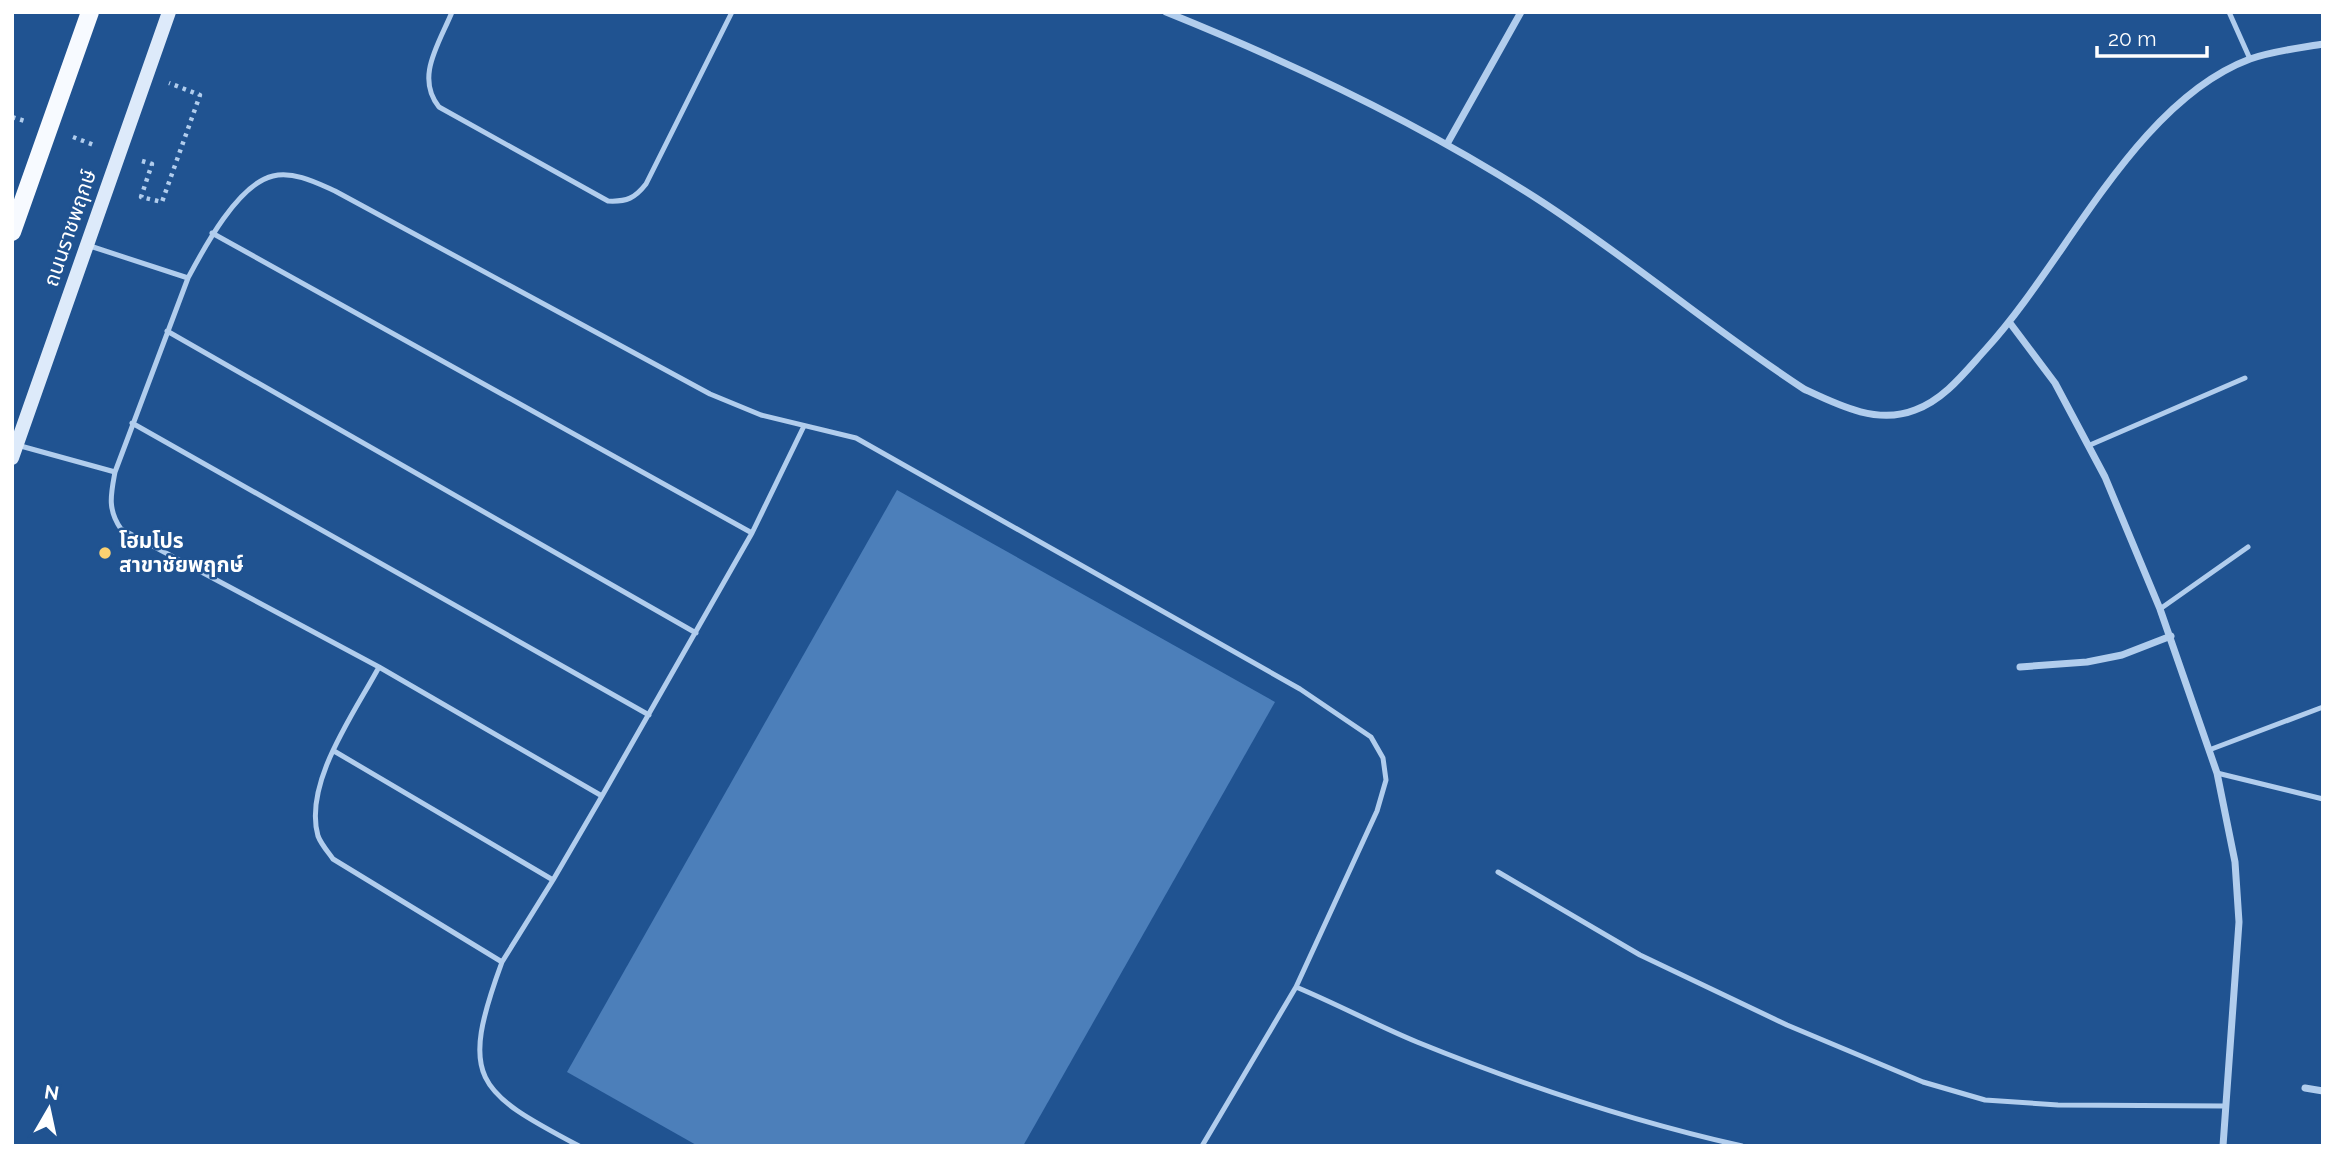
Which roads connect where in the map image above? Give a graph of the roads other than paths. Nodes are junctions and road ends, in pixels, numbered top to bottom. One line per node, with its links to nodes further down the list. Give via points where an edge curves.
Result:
1 (90, 12): 11 (main road)
2 (169, 12): 13 (main road, ถนนราชพฤกษ์)
3 (452, 12): 4 (lane, via 428,71 430,96 439,107 608,201 623,202 636,197 646,184)
4 (732, 12)
5 (1166, 12): 10 (street, via 1328,82)
6 (1521, 12): 10 (street)
7 (2229, 12): 9 (lane)
8 (2323, 44): 9 (street)
9 (2250, 59): 15 (street, via 2197,89 2141,144 2097,197)
10 (1447, 144): 15 (street, via 1537,198 1759,360 1848,410 1883,415 1930,403)
11 (12, 232)
12 (212, 233): 14 (lane); 19 (lane, via 252,187 273,176 302,177 710,394); 23 (lane)
13 (89, 245): 14 (lane); 21 (main road, ถนนราชพฤกษ์)
14 (188, 278): 16 (lane)
15 (2010, 324): 20 (street, via 2055,383)
16 (167, 331): 18 (lane); 26 (lane)
17 (2245, 378): 20 (lane)
18 (132, 423): 22 (lane); 31 (lane)
19 (804, 426): 23 (lane); 40 (lane, via 856,438 1300,689 1370,737 1383,758 1385,780 1377,810)
20 (2090, 444): 25 (street)
21 (14, 451): 22 (lane)
22 (115, 472): 28 (lane, via 110,504 121,528)
23 (752, 533): 26 (lane)
24 (2248, 547): 25 (lane)
25 (2160, 609): 27 (street)
26 (696, 633): 31 (lane)
27 (2171, 636): 29 (street, via 2122,655); 32 (street)
28 (379, 667): 33 (lane); 35 (lane)
29 (2020, 667)
30 (2323, 707): 32 (lane)
31 (649, 715): 35 (lane)
32 (2209, 750): 34 (street)
33 (334, 751): 38 (lane); 39 (lane, via 319,785 315,814 318,839 333,859)
34 (2217, 773): 36 (lane); 43 (street, via 2235,862 2239,922)
35 (603, 796): 38 (lane)
36 (2323, 799)
37 (1498, 872): 43 (lane, via 1640,955 1787,1025 1923,1082 1985,1100)
38 (553, 880): 39 (lane)
39 (502, 962): 44 (lane, via 483,1014 481,1065 488,1085 502,1102)
40 (1296, 987): 45 (lane); 46 (lane, via 1510,1079)
41 (2305, 1088): 42 (street)
42 (2323, 1091)
43 (2224, 1106): 47 (street)
44 (579, 1146)
45 (1202, 1146)
46 (1742, 1146)
47 (2223, 1146)

